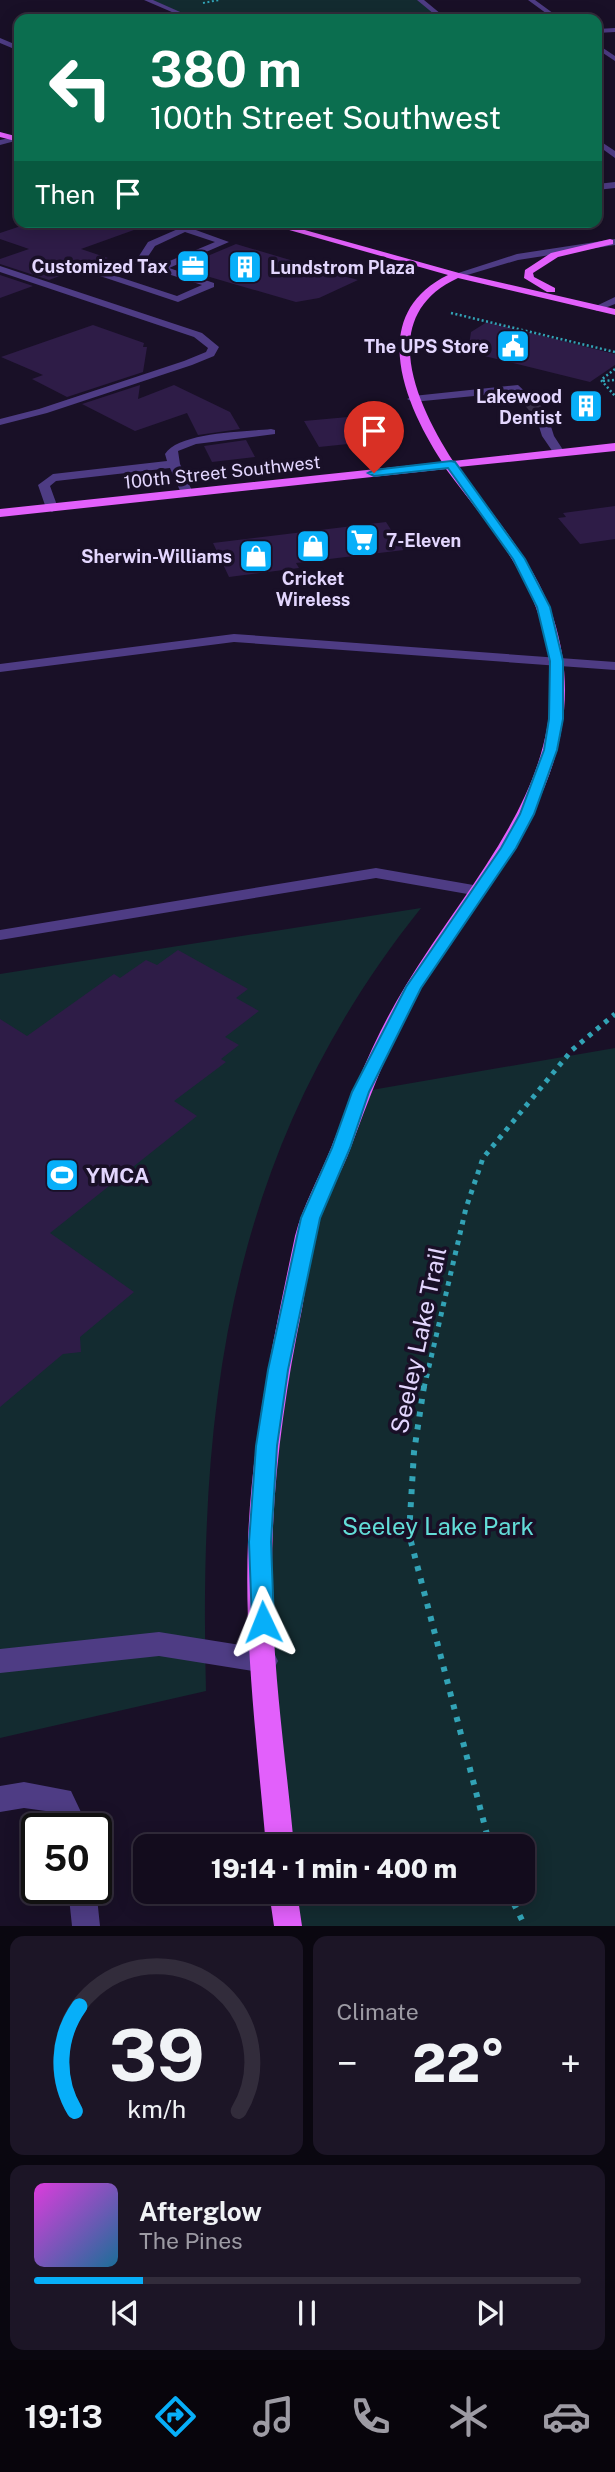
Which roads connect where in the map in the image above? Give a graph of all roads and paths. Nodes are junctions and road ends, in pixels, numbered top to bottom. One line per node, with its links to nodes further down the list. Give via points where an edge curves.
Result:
1 (147, 0): 4 (street)
2 (420, 0): 5 (street)
3 (531, 0): 6 (street)
4 (181, 14)
5 (438, 14)
6 (551, 14)
7 (10, 55): 8 (street)
8 (14, 55)
9 (286, 228): 15 (main road)
10 (184, 229): 12 (street, via 151,244); 13 (street, via 224,242)
11 (612, 242): 15 (street, via 507,259); 17 (main road, via 545,260 528,274 539,286)
12 (137, 261): 13 (street); 13 (street, via 102,275 178,299 212,285)
13 (162, 268)
14 (0, 269): 28 (street, via 198,335 214,347 210,354 188,363)
15 (457, 275): 17 (main road); 25 (main road, via 428,292 409,319 403,364)
16 (615, 300): 17 (street)
17 (597, 308): 18 (main road)
18 (615, 312)
19 (451, 313): 20 (path)
20 (615, 352)
21 (615, 369): 23 (path)
22 (615, 380): 23 (path)
23 (602, 381): 24 (path)
24 (615, 396)
25 (413, 399): 26 (street, via 518,388); 33 (main road)
26 (530, 402)
27 (542, 417): 31 (street)
28 (0, 422)
29 (271, 432): 32 (street, via 184,444 171,454)
30 (615, 447): 31 (main road, 100th Street Southwest)
31 (559, 453): 33 (main road, 100th Street Southwest)
32 (174, 464): 34 (street); 35 (street, via 53,478 44,485)
33 (451, 465): 34 (main road, 100th Street Southwest); 37 (main road, via 533,583)
34 (187, 493): 35 (main road, 100th Street Southwest)
35 (52, 508): 36 (main road, 100th Street Southwest)
36 (0, 513)
37 (556, 661): 38 (street); 39 (street, via 234,638); 40 (main road, via 556,719 541,782 509,848)
38 (615, 666)
39 (0, 668)
40 (479, 891): 41 (street, via 376,873); 44 (main road, via 414,987 360,1092 310,1218 267,1446 260,1542)
41 (0, 935)
42 (615, 1014): 48 (path, Seeley Lake Trail, via 572,1050 484,1158 466,1208 427,1367 414,1452 409,1534)
43 (0, 1661): 44 (street, via 159,1644)
44 (265, 1661): 47 (main road)
45 (0, 1799): 46 (street, via 24,1795 61,1800)
46 (67, 1813)
47 (278, 1834)
48 (487, 1834)
49 (84, 1904): 52 (street)
50 (285, 1904): 53 (main road)
51 (514, 1904): 54 (path)
52 (86, 1926)
53 (288, 1926)
54 (526, 1926)

